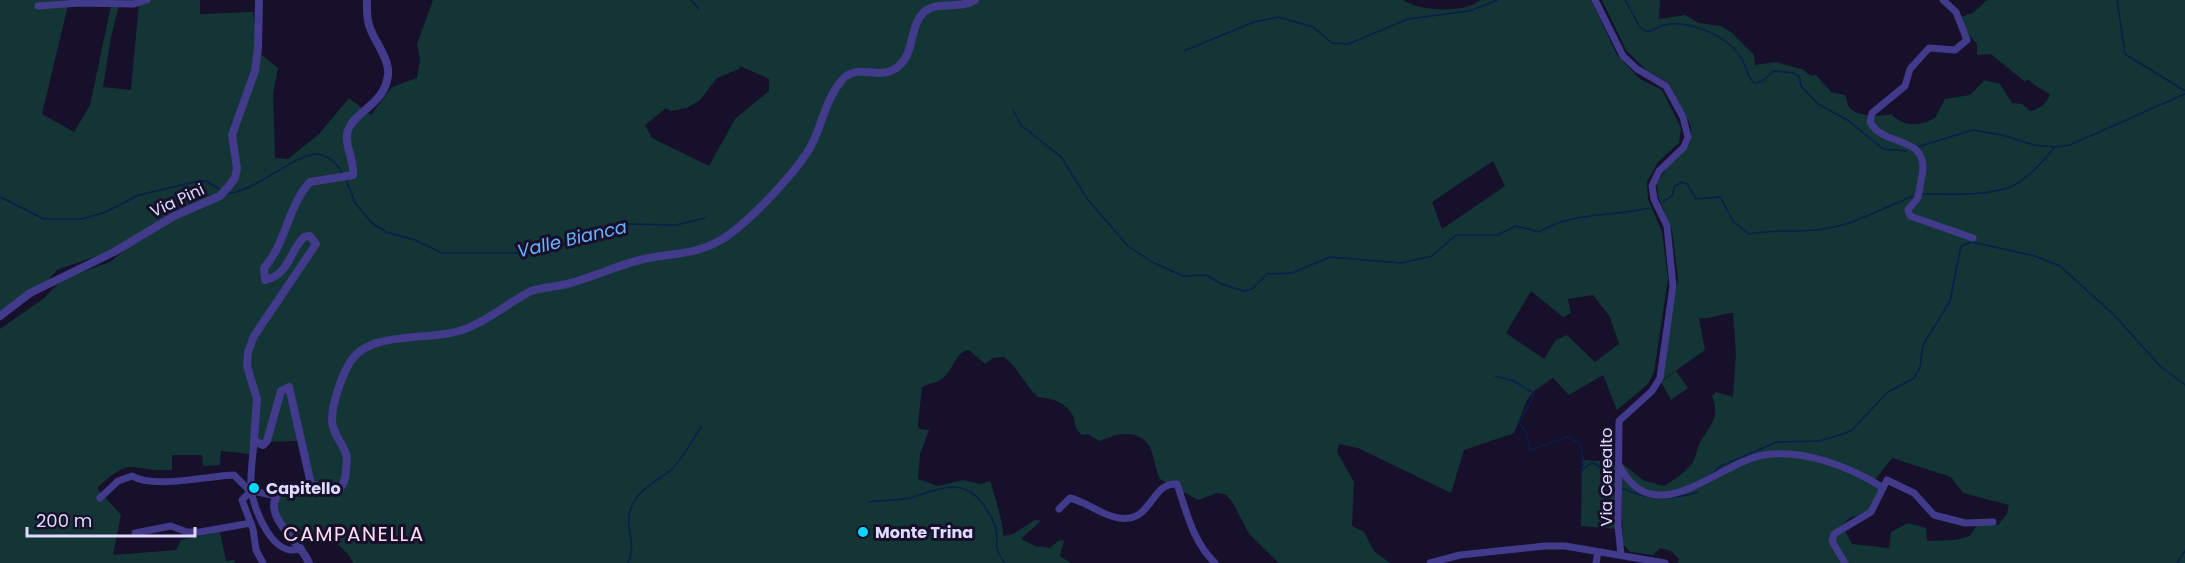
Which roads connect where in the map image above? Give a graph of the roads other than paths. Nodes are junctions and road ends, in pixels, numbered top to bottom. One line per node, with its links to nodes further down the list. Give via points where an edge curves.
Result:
1 (147, 0): 8 (street, via 134,4)
2 (259, 0): 10 (street, Via Pini, via 253,80 232,135 236,177 223,192 30,293)
3 (367, 0): 11 (street, via 369,25 388,66 388,75 377,100 349,128 353,175 317,179 302,190 279,249 264,268 265,280 276,278 304,237 310,236 316,244 254,336 248,352 247,366 257,399)
4 (975, 0): 7 (street, via 962,5)
5 (1595, 0): 12 (street, Via Cerealto, via 1623,56 1666,86 1683,117 1688,137 1684,147 1659,171 1652,186 1666,226 1673,286 1660,378 1652,391 1618,421)
6 (1943, 0): 9 (street, via 1956,12 1968,40 1955,51 1929,48 1910,69 1905,86 1872,113 1870,122 1881,133 1909,145 1921,156 1924,164 1916,201 1908,210 1910,216)
7 (945, 2): 13 (street, via 922,13 906,60 895,69 859,70 843,79 828,101 808,151 761,207 718,241 678,256 651,257 566,284 543,286 459,331 391,339 356,355 345,371 332,414 333,430 347,458 344,485 333,490)
8 (38, 6)
9 (1973, 238)
10 (0, 316)
11 (254, 441): 13 (street, via 263,445 267,441 281,391 289,387); 15 (street)
12 (1618, 464): 14 (street, via 1630,483 1652,494 1690,490 1745,459 1790,453 1821,460); 24 (street, Via Cerealto)
13 (310, 484): 16 (street)
14 (1882, 487): 19 (street, via 1887,480 1914,493 1934,515 1965,523); 31 (street, via 1871,512 1834,534 1832,541)
15 (251, 491): 16 (street); 17 (street, via 234,475 155,481 132,476 118,481); 20 (street, via 242,500); 22 (street, via 275,543 291,551)
16 (276, 496): 22 (street, via 274,507 280,523)
17 (100, 498)
18 (1059, 509): 27 (street, via 1071,498 1121,519 1136,516 1146,512 1161,488 1177,484 1193,534)
19 (1993, 522)
20 (251, 523): 21 (street, via 200,532 171,526); 25 (street)
21 (135, 532)
22 (301, 548): 26 (street)
23 (1598, 552): 24 (street); 28 (street, via 1545,546 1460,555); 29 (street)
24 (1621, 555): 30 (street)
25 (263, 563)
26 (309, 563)
27 (1215, 563)
28 (1430, 563)
29 (1596, 563)
30 (1665, 563)
31 (1845, 563)

